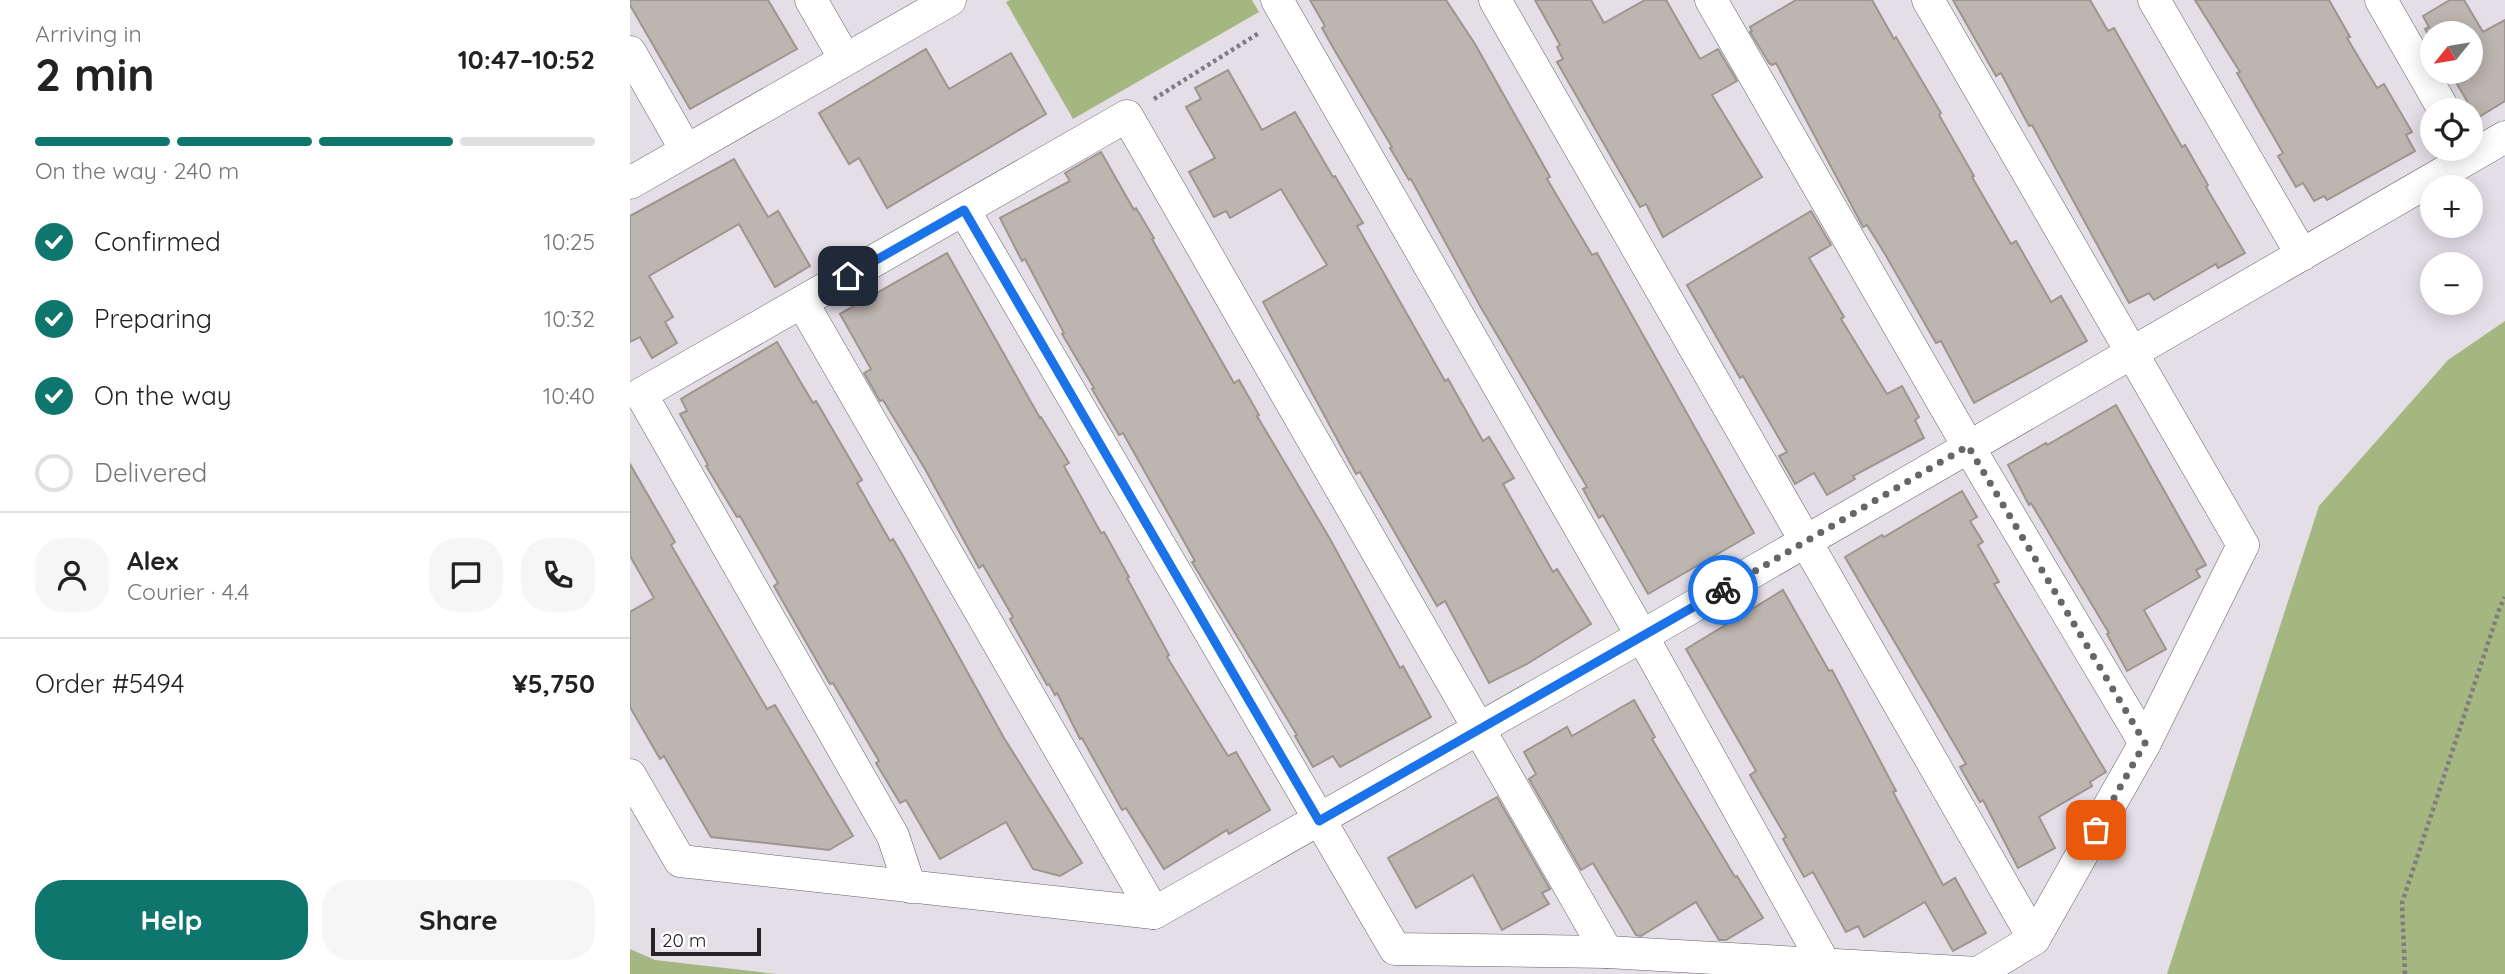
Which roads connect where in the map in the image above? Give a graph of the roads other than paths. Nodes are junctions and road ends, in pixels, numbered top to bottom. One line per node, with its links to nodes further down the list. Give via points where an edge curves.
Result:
1 (811, 0): 10 (street)
2 (950, 0): 10 (street)
3 (1495, 0): 22 (street)
4 (1711, 0): 21 (street)
5 (1928, 0): 20 (street)
6 (2154, 0): 18 (street)
7 (2381, 0): 11 (street)
8 (1281, 8): 23 (street)
9 (630, 52): 14 (street)
10 (845, 59): 14 (street)
11 (2437, 98)
12 (2505, 137): 13 (street)
13 (2483, 147)
14 (686, 150): 16 (street)
15 (2456, 161): 18 (street)
16 (630, 183)
17 (964, 210): 19 (street); 24 (street, via 1127,116); 27 (street)
18 (2302, 255): 20 (street)
19 (802, 302): 28 (street, via 641,394 893,836); 29 (street)
20 (2132, 352): 21 (street); 25 (street, via 2244,545)
21 (1968, 446): 22 (street); 25 (street)
22 (1805, 542): 23 (street); 30 (street)
23 (1642, 636): 24 (street); 32 (street)
24 (1479, 729): 27 (street); 31 (street)
25 (2145, 743): 30 (street)
26 (630, 775): 28 (street, via 680,861)
27 (1319, 821): 29 (street); 31 (street, via 1395,949)
28 (910, 887): 29 (street)
29 (1154, 913)
30 (2034, 939): 32 (street, via 1978,973)
31 (1607, 952): 32 (street)
32 (1825, 965)

